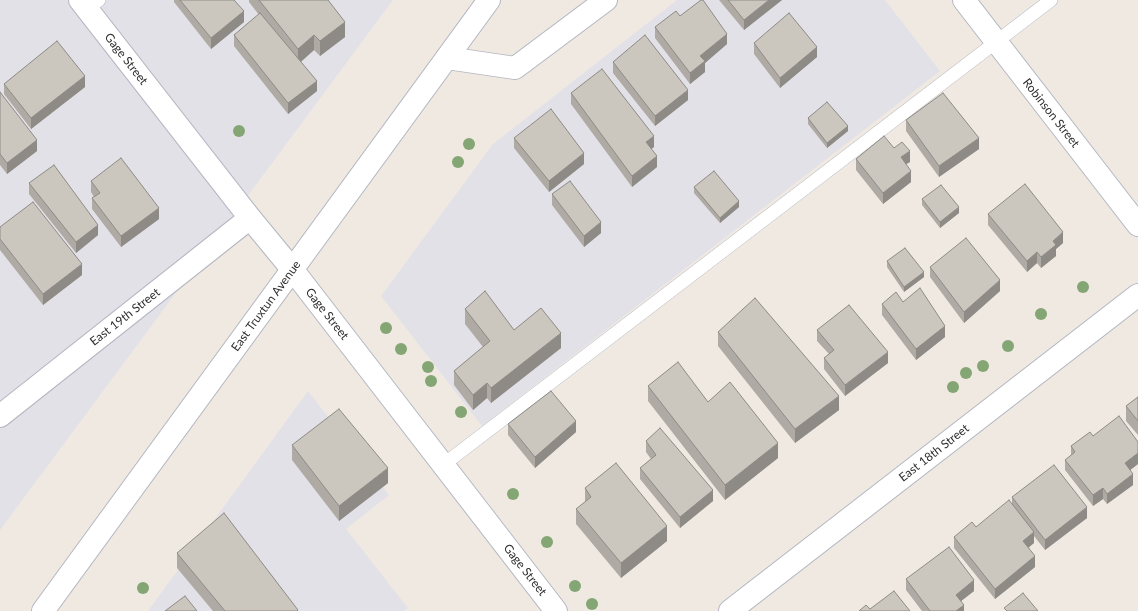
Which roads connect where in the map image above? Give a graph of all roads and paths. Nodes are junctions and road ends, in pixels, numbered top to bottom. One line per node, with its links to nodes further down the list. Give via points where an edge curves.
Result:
1 (489, 0): 7 (street, East Truxtun Avenue)
2 (606, 0): 7 (street, via 515,68)
3 (964, 0): 6 (street, Robinson Street)
4 (1051, 0): 6 (lane)
5 (88, 3): 8 (street, Gage Street)
6 (997, 42): 9 (street, Robinson Street); 13 (lane)
7 (447, 58): 10 (street, East Truxtun Avenue)
8 (250, 218): 10 (street, Gage Street); 12 (street, East 19th Street)
9 (1138, 225)
10 (292, 270): 13 (street, Gage Street); 14 (street, East Truxtun Avenue)
11 (1138, 295): 16 (street, East 18th Street)
12 (0, 416)
13 (443, 464): 15 (street, Gage Street)
14 (43, 611)
15 (556, 611)
16 (730, 611)

